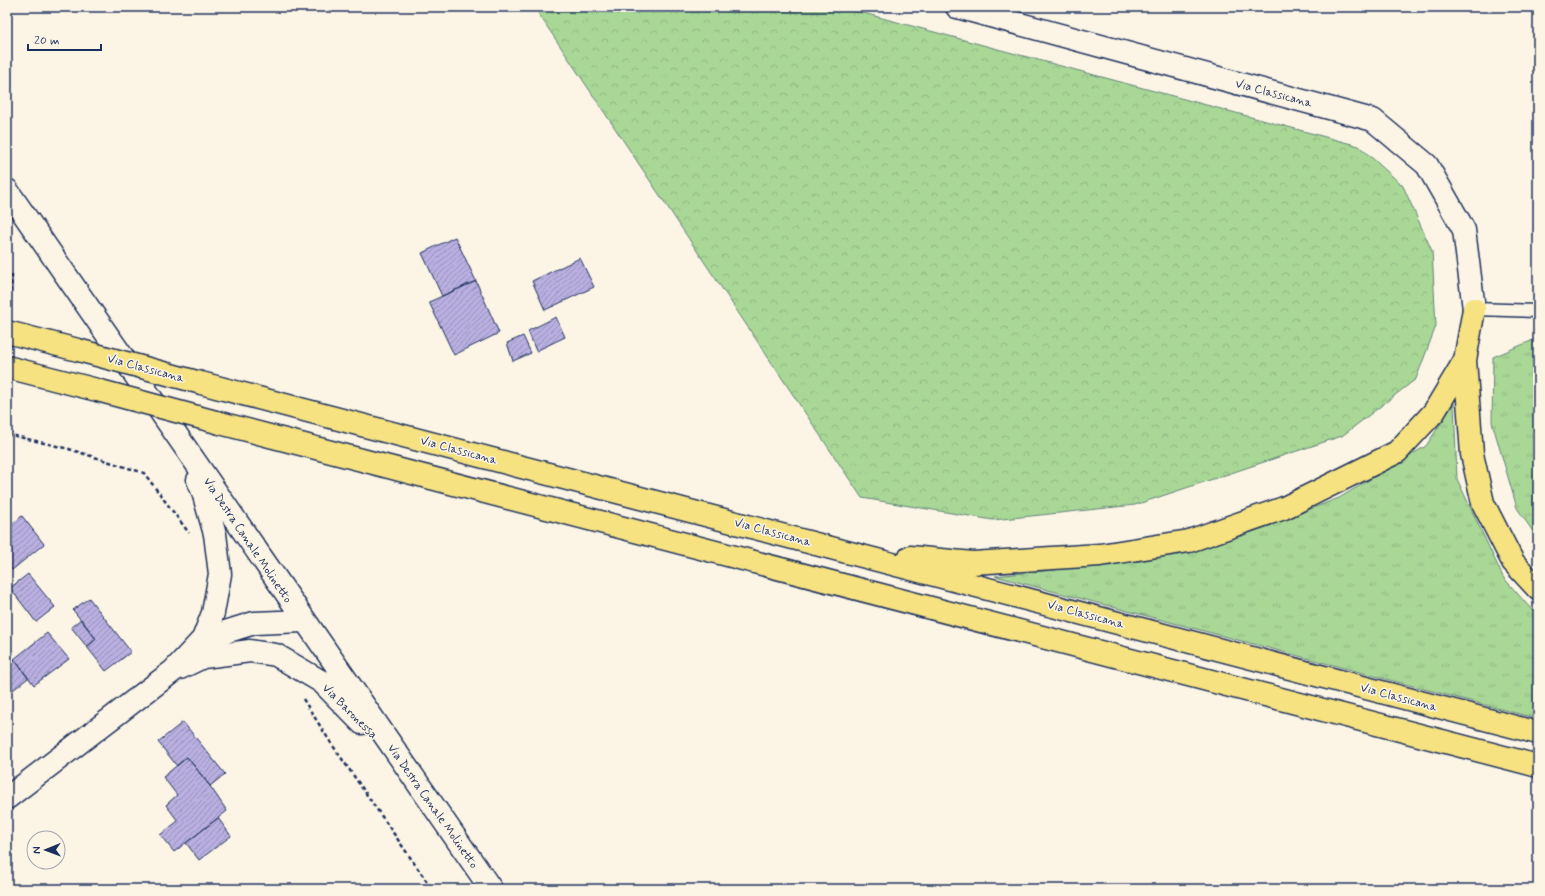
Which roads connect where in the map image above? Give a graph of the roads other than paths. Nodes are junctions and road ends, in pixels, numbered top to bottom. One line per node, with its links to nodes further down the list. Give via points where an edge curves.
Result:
1 (957, 7): 3 (main road, Via Classicana, via 1373,120 1427,165 1464,230)
2 (7, 190): 8 (main road, Via Destra Canale Molinetto)
3 (1474, 309): 4 (lane); 6 (highway)
4 (1538, 311)
5 (7, 332): 9 (highway, Via Classicana, bridge)
6 (1465, 360): 9 (highway, via 1434,412 1397,452 1284,508 1189,541 1100,555 973,563); 10 (highway, via 1472,454 1483,503 1513,562)
7 (7, 367): 15 (highway, bridge)
8 (182, 442): 11 (main road, Via Destra Canale Molinetto); 12 (main road, Via Baronessa, via 204,492 215,534 220,574 213,613)
9 (841, 550): 14 (highway, Via Classicana)
10 (1538, 589)
11 (304, 621): 12 (main road, Via Baronessa, via 254,622); 16 (main road, Via Destra Canale Molinetto)
12 (203, 639): 13 (main road, Via Baronessa)
13 (173, 671): 16 (main road, Via Baronessa, via 203,657 250,651 276,655 322,682); 17 (main road, Via Baronessa)
14 (1538, 733)
15 (1538, 766)
16 (407, 768): 18 (main road, Via Destra Canale Molinetto)
17 (7, 798)
18 (491, 889)

